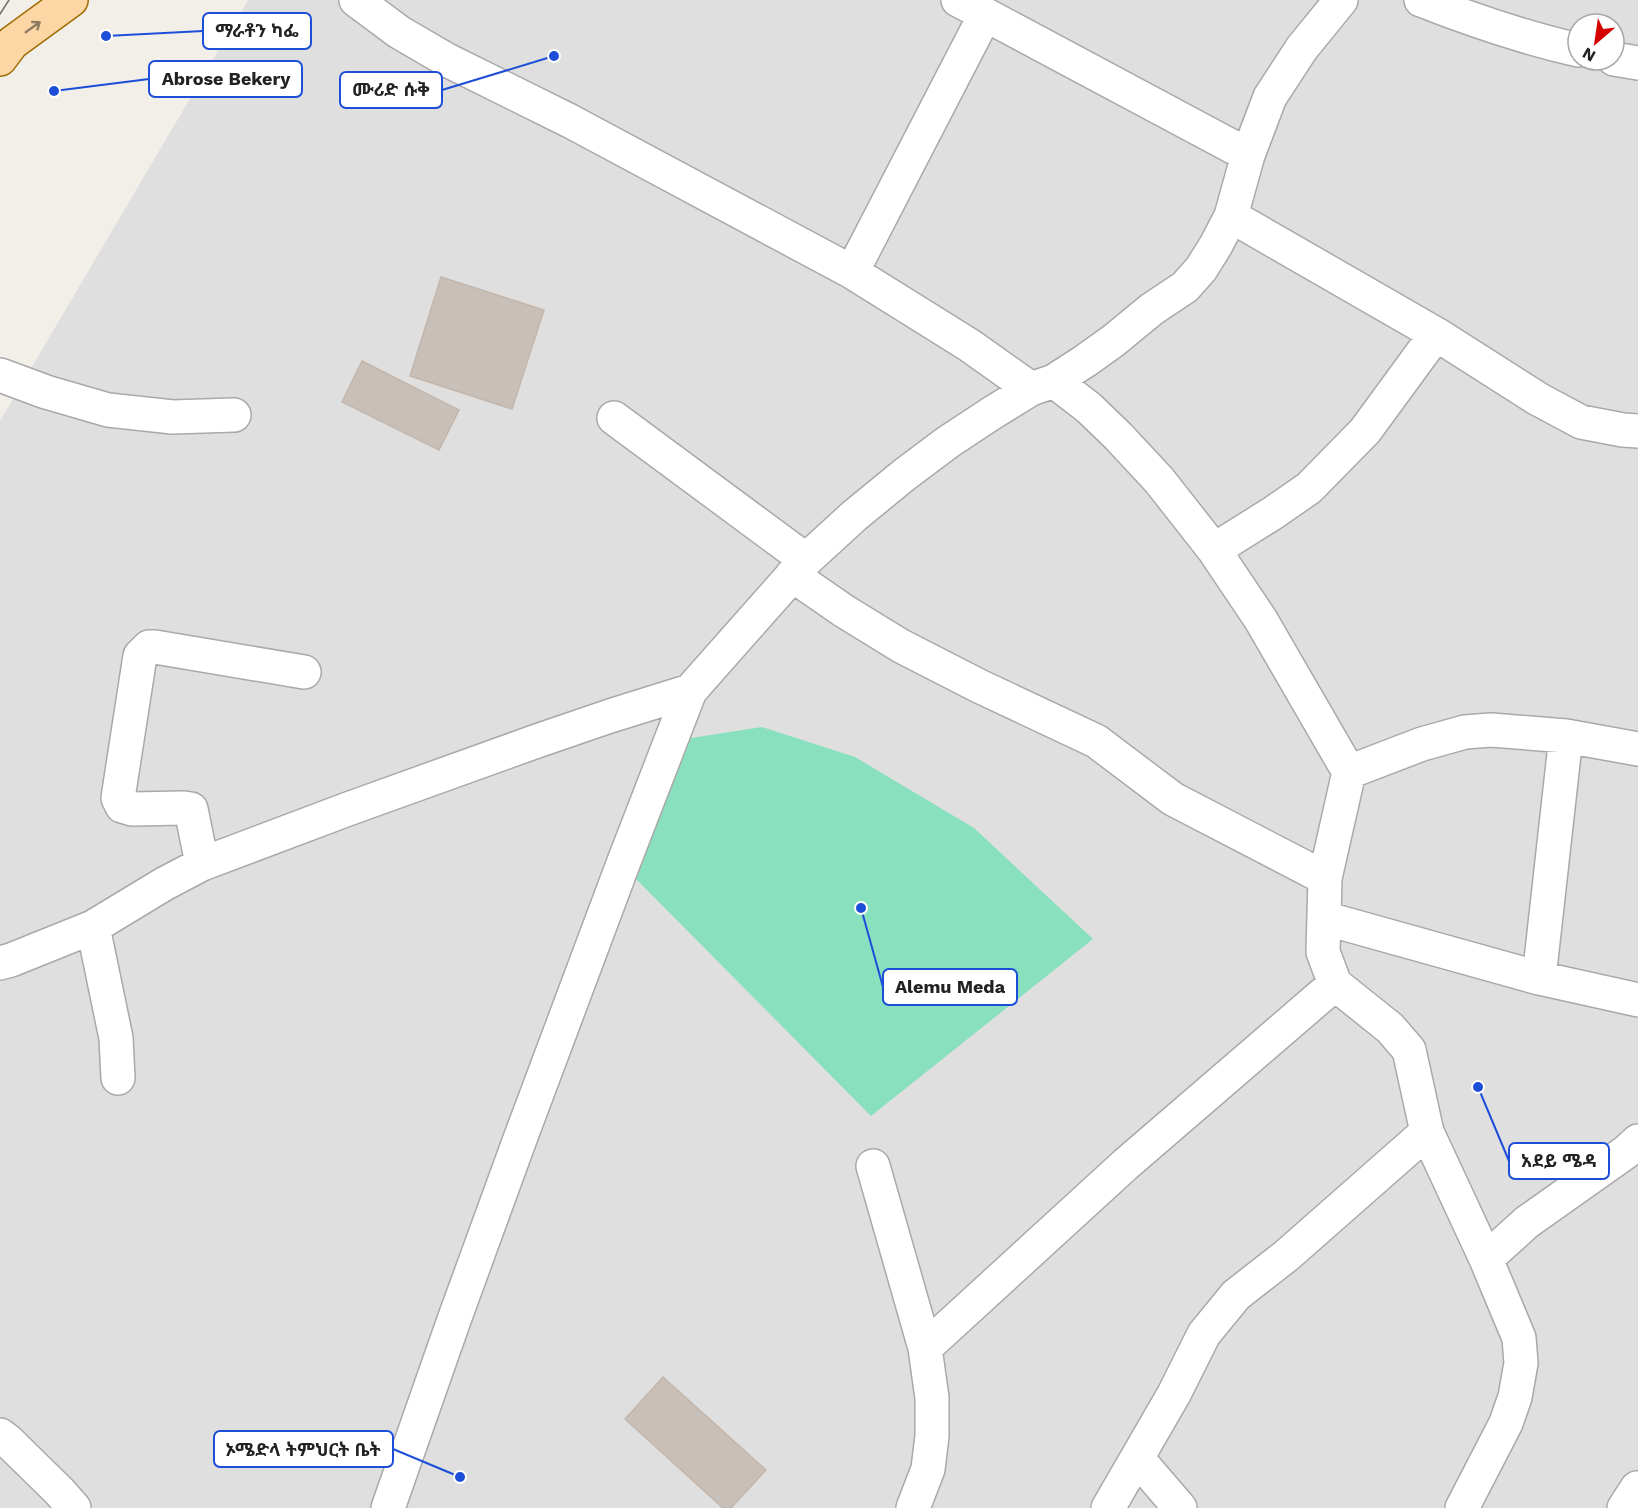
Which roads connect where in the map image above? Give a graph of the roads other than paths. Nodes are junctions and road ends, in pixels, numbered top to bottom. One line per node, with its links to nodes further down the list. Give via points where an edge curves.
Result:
1 (71, 0): 7 (main road, one-way to 1, via 12,43)
2 (356, 0): 10 (street, via 399,32 447,60)
3 (1341, 0): 8 (street, via 1302,48 1270,98)
4 (1421, 0): 6 (street)
5 (972, 7): 8 (street); 10 (street)
6 (1566, 47)
7 (0, 59)
8 (1248, 155): 9 (street)
9 (1231, 216): 11 (street); 13 (street, via 1201,269 1185,286 1104,348)
10 (852, 272): 13 (street, via 969,345)
11 (1436, 334): 16 (street, via 1581,422); 17 (street, via 1365,431 1309,488)
12 (0, 375): 14 (street, via 108,410 173,417)
13 (1043, 385): 17 (street, via 1089,408 1159,480); 18 (street, via 948,442 854,516)
14 (234, 415)
15 (614, 418): 18 (street)
16 (1638, 431)
17 (1214, 550): 23 (street, via 1261,620)
18 (799, 568): 20 (street); 25 (street, via 844,611 901,646 1096,741 1173,799)
19 (304, 672): 24 (street, via 156,647 149,647 140,656 118,798 122,806 132,809 191,809)
20 (690, 692): 24 (street, via 526,745); 41 (street, via 454,1320)
21 (1566, 736): 22 (street); 23 (street, via 1466,732); 29 (street)
22 (1638, 749)
23 (1349, 772): 25 (street)
24 (202, 864): 27 (street)
25 (1325, 878): 26 (street)
26 (1324, 918): 29 (street); 30 (street, via 1323,952)
27 (93, 927): 28 (street); 32 (street, via 116,1038)
28 (0, 963)
29 (1539, 978): 31 (street)
30 (1335, 984): 33 (street, via 1390,1028 1409,1050); 37 (street, via 1126,1164)
31 (1638, 1000)
32 (118, 1078)
33 (1427, 1132): 36 (street); 39 (street, via 1236,1295 1204,1334)
34 (1638, 1141): 36 (street, via 1527,1222)
35 (873, 1166): 37 (street)
36 (1486, 1259): 45 (street, via 1519,1338 1521,1363 1506,1423)
37 (925, 1347): 42 (street, via 932,1436 928,1469)
38 (0, 1435): 40 (street)
39 (1137, 1458): 43 (street); 44 (street)
40 (62, 1502)
41 (397, 1504)
42 (913, 1508)
43 (1108, 1508)
44 (1180, 1508)
45 (1462, 1508)

